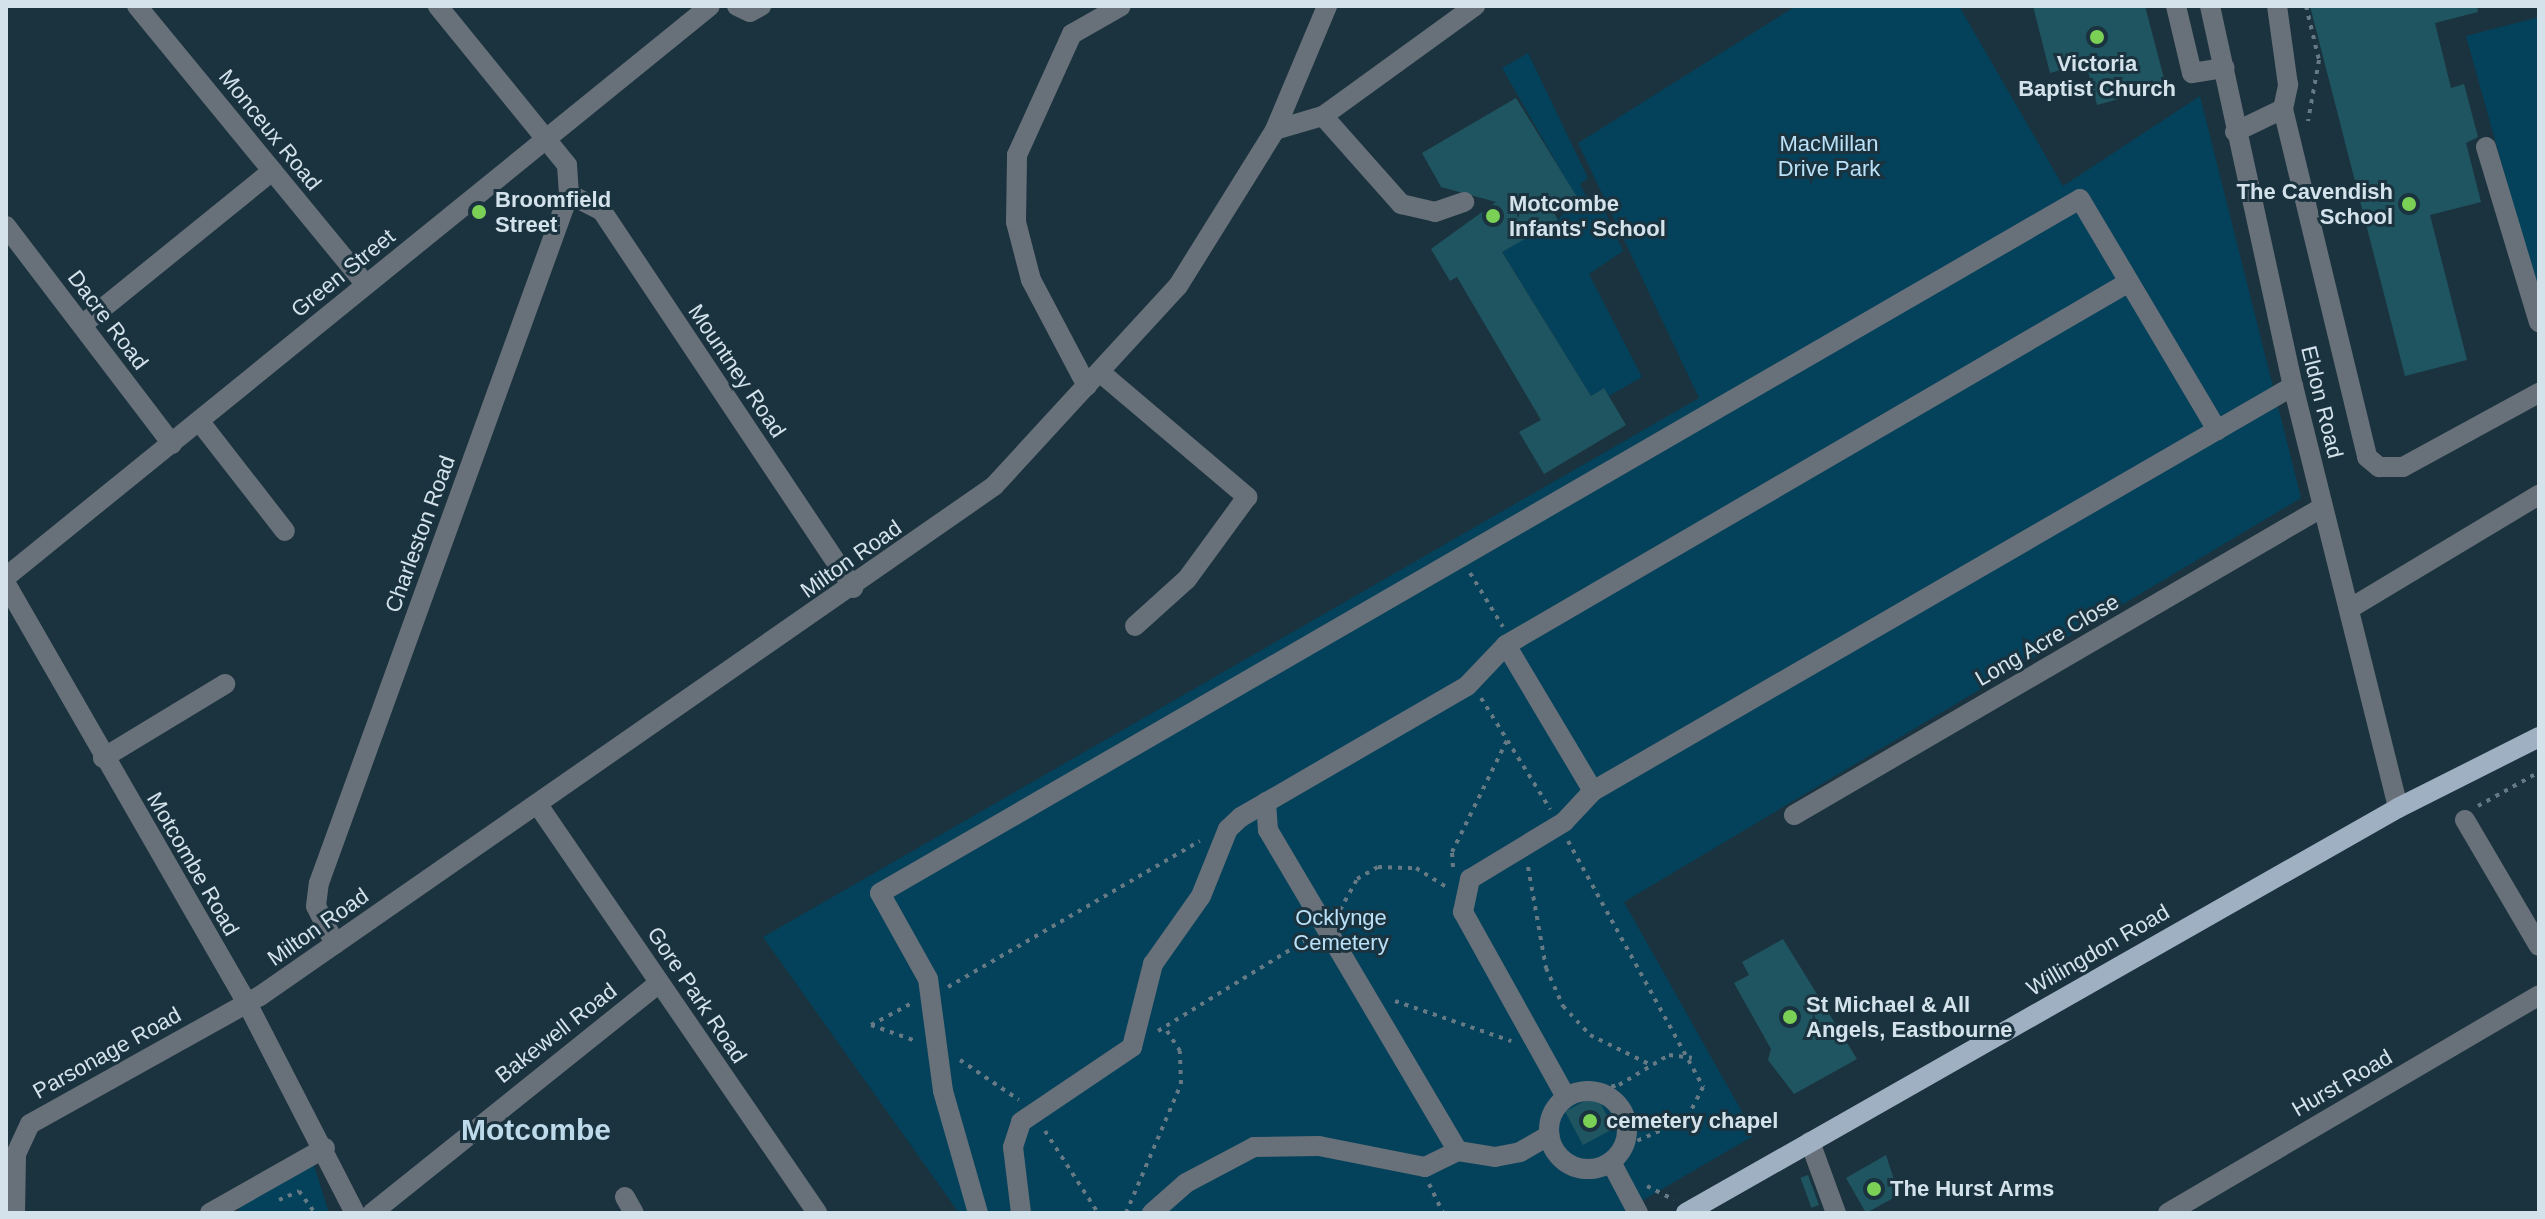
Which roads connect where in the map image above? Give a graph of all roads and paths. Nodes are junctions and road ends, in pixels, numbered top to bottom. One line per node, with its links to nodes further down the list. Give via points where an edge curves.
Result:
1 (137, 6): 19 (street, Monceux Road)
2 (438, 6): 17 (street)
3 (710, 6): 17 (street, Green Street)
4 (737, 6): 5 (street, via 750,12)
5 (761, 6)
6 (1121, 6): 27 (street, via 1072,34 1017,155 1016,222 1031,280)
7 (1327, 6): 15 (street, Milton Road)
8 (1475, 6): 14 (street)
9 (2176, 6): 12 (street, via 2192,73)
10 (2210, 6): 12 (street, Eldon Road)
11 (2277, 6): 13 (street, via 2288,85)
12 (2225, 68): 16 (street, Eldon Road)
13 (2283, 109): 16 (street); 29 (street, via 2367,457 2379,467 2403,467)
14 (1323, 116): 15 (street); 21 (street, via 1401,204 1435,212)
15 (1275, 130): 27 (street, Milton Road, via 1178,286)
16 (2235, 132): 28 (street, Eldon Road)
17 (549, 141): 20 (street, via 567,165); 24 (street, Green Street)
18 (2486, 147): 25 (street)
19 (272, 171): 24 (street, Monceux Road); 26 (street)
20 (569, 194): 39 (street, Mountney Road, via 602,211); 60 (street, Charleston Road, via 319,883 316,906)
21 (1464, 202)
22 (6, 226): 26 (street, Dacre Road)
23 (2129, 282): 31 (street); 36 (street, via 2080,199); 42 (street)
24 (365, 284): 30 (street, Green Street)
25 (2539, 322)
26 (82, 325): 32 (street, Dacre Road)
27 (1094, 380): 39 (street, Milton Road, via 994,486); 41 (street, via 1247,497 1187,579)
28 (2293, 386): 31 (street); 34 (street, Eldon Road)
29 (2539, 393)
30 (200, 422): 32 (street, Green Street); 35 (street)
31 (2217, 430): 49 (street)
32 (172, 444): 37 (street, Green Street)
33 (2539, 495): 40 (street)
34 (2323, 507): 40 (street, Eldon Road); 54 (street, Long Acre Close)
35 (285, 531)
36 (1461, 557): 42 (path, via 1508,636); 65 (street, via 880,893 916,952)
37 (6, 577)
38 (6, 584): 47 (street, Motcombe Road)
39 (853, 588): 51 (street, Milton Road)
40 (2349, 609): 52 (street, Eldon Road)
41 (1135, 626)
42 (1506, 645): 44 (street); 49 (street)
43 (225, 684): 47 (street)
44 (1467, 686): 46 (path, via 1486,701); 50 (street)
45 (2539, 737): 52 (main road, Willingdon Road)
46 (1508, 738): 55 (path); 58 (path, via 1452,852)
47 (103, 758): 66 (street, Motcombe Road)
48 (2539, 772): 53 (path)
49 (1593, 791): 55 (street)
50 (1266, 802): 56 (street); 59 (street, via 1268,830)
51 (538, 805): 60 (street, Milton Road); 62 (street, Gore Park Road)
52 (2398, 808): 78 (main road, Willingdon Road)
53 (2470, 814): 61 (street)
54 (1794, 815)
55 (1559, 825): 57 (street); 71 (path)
56 (1228, 829): 65 (path); 69 (street, via 1201,896 1153,964)
57 (1525, 842): 58 (street, via 1470,879); 72 (path, via 1546,968 1563,1006 1590,1035)
58 (1461, 899): 59 (path, via 1416,868 1378,867 1357,879); 70 (street)
59 (1328, 936): 67 (path); 80 (street)
60 (335, 944): 66 (street, Milton Road)
61 (2539, 946)
62 (659, 983): 88 (street, Bakewell Road); 89 (street, Gore Park Road)
63 (2539, 995): 99 (street, Hurst Road)
64 (1389, 997): 70 (path)
65 (929, 998): 68 (street); 68 (path, via 871,1025)
66 (247, 1003): 76 (street, Parsonage Road); 79 (street, Motcombe Road)
67 (1165, 1027): 69 (path); 93 (path, via 1180,1051 1181,1084)
68 (935, 1047): 75 (path, via 983,1072); 90 (street)
69 (1132, 1047): 75 (street)
70 (1540, 1050): 74 (street)
71 (1692, 1058): 72 (path, via 1669,1055); 81 (path, via 1703,1087 1687,1119)
72 (1649, 1064): 73 (path, via 1619,1085)
73 (1592, 1091): 74 (street); 81 (street, via 1624,1114)
74 (1566, 1097): 77 (street, via 1551,1116)
75 (1030, 1114): 91 (street, via 1013,1147); 92 (path)
76 (13, 1133): 84 (street, Parsonage Road)
77 (1549, 1135): 80 (street, via 1495,1157); 81 (street, via 1555,1152 1575,1168)
78 (1810, 1142): 97 (main road, Willingdon Road); 98 (street)
79 (325, 1148): 85 (street); 87 (street, Motcombe Road)
80 (1458, 1151): 82 (street)
81 (1617, 1154): 96 (street)
82 (1425, 1167): 94 (street, via 1319,1146 1254,1147 1186,1183); 95 (path)
83 (272, 1203): 86 (path, via 299,1191)
84 (15, 1213)
85 (210, 1213)
86 (315, 1213)
87 (355, 1213)
88 (372, 1213)
89 (817, 1213)
90 (978, 1213)
91 (1021, 1213)
92 (1098, 1213)
93 (1126, 1213)
94 (1152, 1213)
95 (1443, 1213)
96 (1638, 1213)
97 (1686, 1213)
98 (1836, 1213)
99 (2168, 1213)

